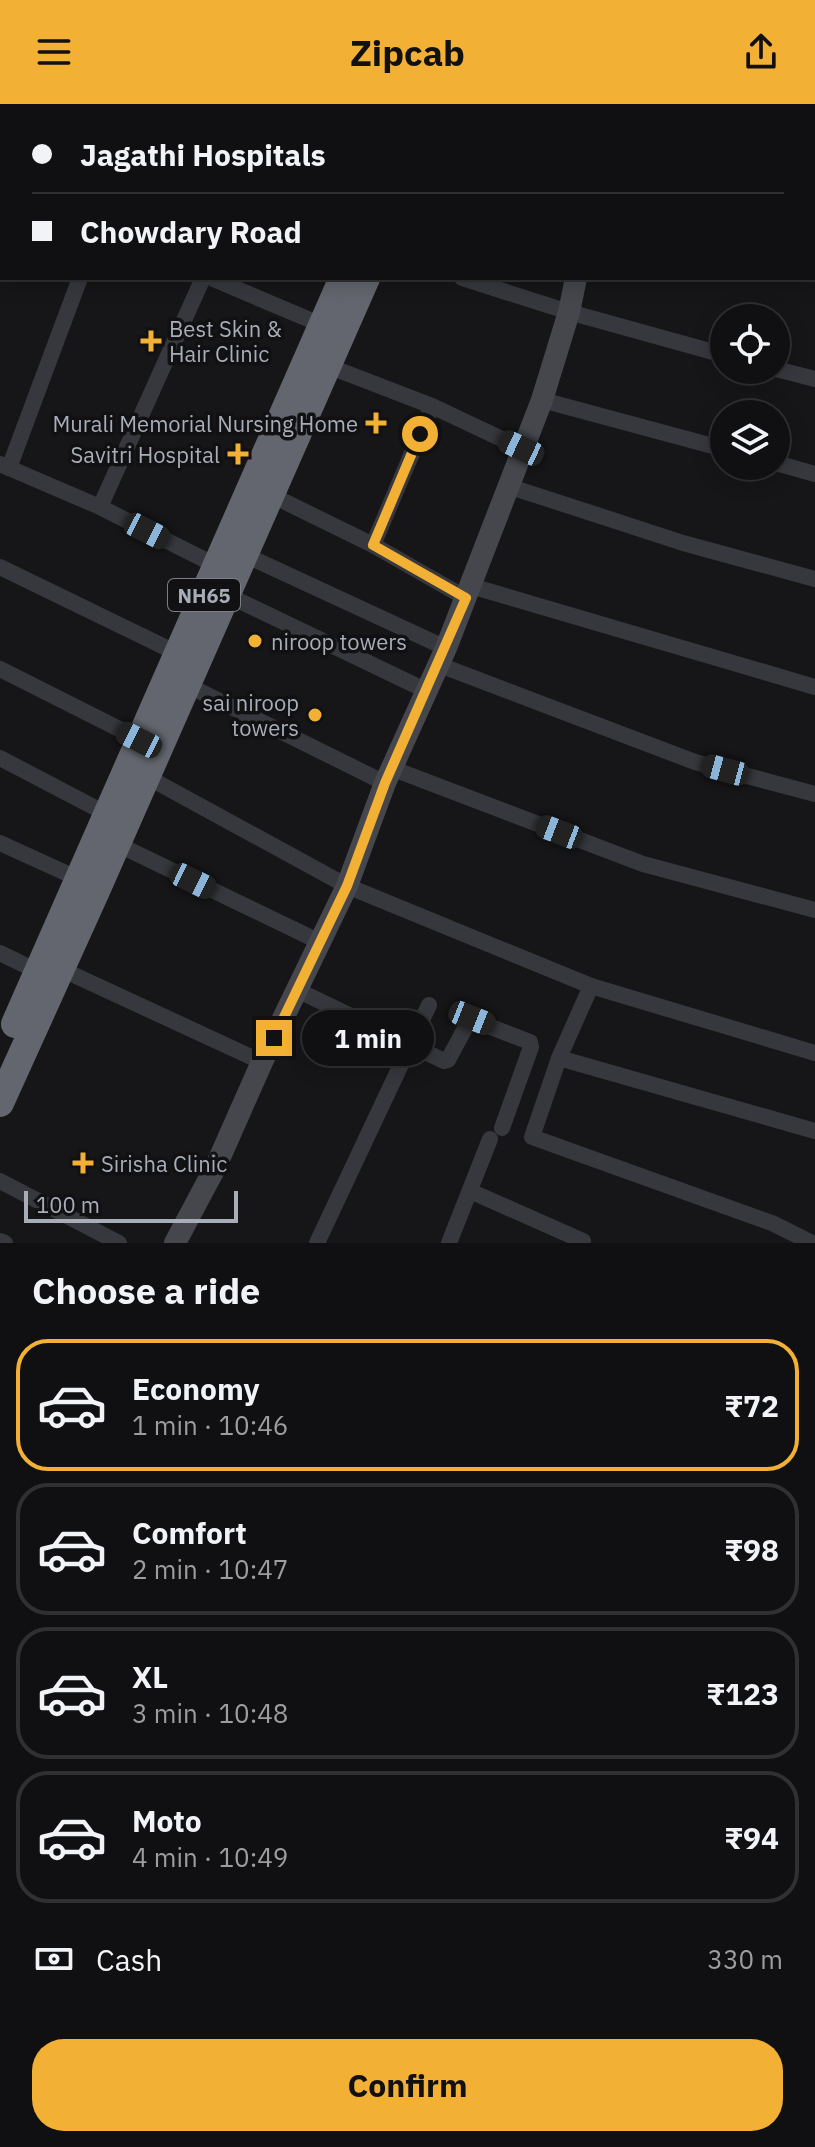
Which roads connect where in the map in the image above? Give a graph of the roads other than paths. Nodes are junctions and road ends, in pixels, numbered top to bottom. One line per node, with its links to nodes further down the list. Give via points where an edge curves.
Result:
1 (79, 280): 18 (street)
2 (202, 280): 23 (street)
3 (216, 280): 9 (street)
4 (342, 280): 9 (highway, NH65)
5 (365, 280): 11 (highway, NH65)
6 (468, 280): 8 (street)
7 (576, 280): 8 (street)
8 (569, 312): 10 (street); 14 (street)
9 (322, 325): 26 (highway, NH65)
10 (710, 351)
11 (328, 366): 15 (street); 22 (highway, NH65)
12 (790, 373): 13 (street)
13 (815, 379)
14 (542, 400): 16 (street); 17 (street)
15 (432, 406): 17 (street); 24 (street)
16 (710, 445)
17 (521, 448): 21 (street)
18 (5, 466): 23 (street)
19 (790, 467): 20 (street)
20 (815, 474)
21 (508, 486): 28 (street); 29 (street)
22 (271, 495): 24 (street); 25 (highway, NH65)
23 (100, 507): 26 (street)
24 (373, 545): 29 (street)
25 (245, 555): 30 (highway, NH65); 32 (street)
26 (217, 566): 31 (highway, NH65)
27 (0, 567): 31 (street)
28 (815, 579)
29 (469, 592): 32 (street); 35 (street)
30 (227, 595): 34 (highway, NH65); 36 (street)
31 (179, 654): 37 (highway, NH65)
32 (442, 656): 36 (street); 41 (street, via 695,762)
33 (0, 669): 37 (street)
34 (187, 685): 37 (highway, NH65); 40 (street)
35 (815, 687)
36 (427, 691): 40 (street)
37 (149, 744): 39 (highway, NH65)
38 (0, 758): 42 (street)
39 (137, 772): 42 (highway, NH65); 44 (highway, NH65); 46 (street)
40 (388, 775): 46 (street); 47 (street, via 643,864)
41 (815, 794)
42 (107, 814): 45 (highway, NH65)
43 (0, 843): 45 (street)
44 (117, 844): 48 (street); 50 (highway, NH65)
45 (79, 879): 50 (highway, NH65)
46 (347, 886): 48 (street); 51 (street)
47 (815, 910)
48 (320, 942): 52 (street)
49 (0, 953): 50 (street)
50 (49, 970): 57 (highway, NH65); 58 (street); 59 (highway, NH65)
51 (591, 986): 55 (street); 56 (street)
52 (297, 990): 54 (street); 58 (street)
53 (429, 1005): 54 (street)
54 (411, 1045): 62 (street, via 447,1061 472,1018 530,1042); 66 (street)
55 (815, 1053)
56 (559, 1058): 60 (street); 68 (street, via 532,1137 772,1223)
57 (0, 1062)
58 (262, 1062): 65 (street)
59 (0, 1103)
60 (815, 1131)
61 (0, 1181): 64 (street)
62 (470, 1191): 63 (street); 67 (street)
63 (583, 1241)
64 (119, 1243)
65 (175, 1243)
66 (317, 1243)
67 (449, 1243)
68 (812, 1243)

